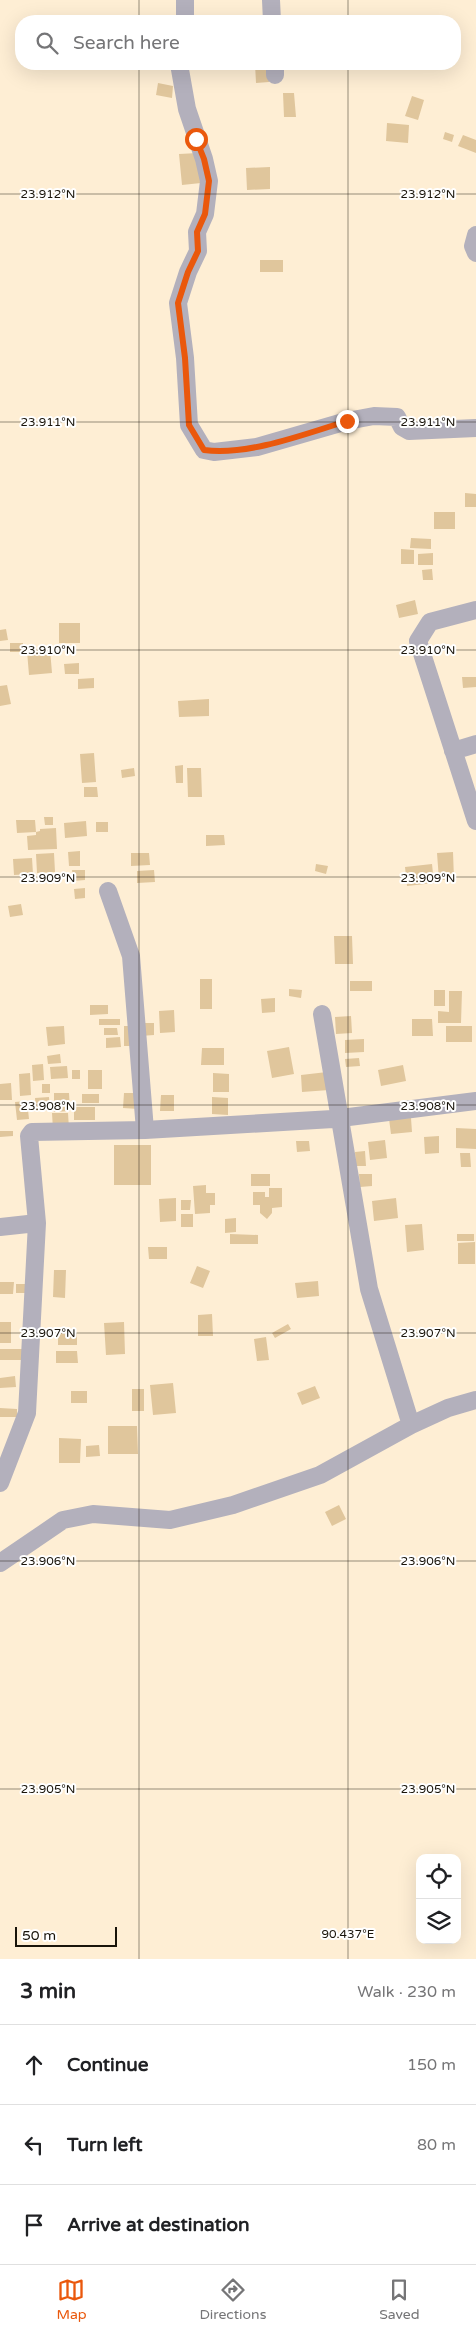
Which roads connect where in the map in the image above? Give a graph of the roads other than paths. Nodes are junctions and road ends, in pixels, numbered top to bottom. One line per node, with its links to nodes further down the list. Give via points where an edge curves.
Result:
1 (185, 0): 3 (street)
2 (271, 0): 4 (street)
3 (185, 15)
4 (272, 15)
5 (180, 70): 8 (street, via 187,109 209,181 205,214 197,232 198,251 178,303 189,425 198,443 204,450 214,452 256,446 374,416 397,417 402,427 409,431)
6 (476, 234): 7 (street, via 472,246)
7 (476, 253)
8 (476, 428)
9 (476, 610): 11 (street, via 430,622 418,641)
10 (476, 744): 11 (street)
11 (453, 750): 12 (street)
12 (476, 821)
13 (108, 891): 17 (street, via 131,956)
14 (322, 1014): 16 (street)
15 (476, 1101): 16 (street)
16 (340, 1118): 17 (street); 21 (street, via 369,1289)
17 (145, 1130): 18 (street, via 32,1132 29,1136)
18 (37, 1223): 19 (street); 22 (street, via 27,1413)
19 (0, 1227)
20 (476, 1400): 21 (street, via 448,1408)
21 (411, 1425): 23 (street, via 320,1475 233,1505 170,1520 92,1514 63,1520)
22 (0, 1483)
23 (0, 1563)

